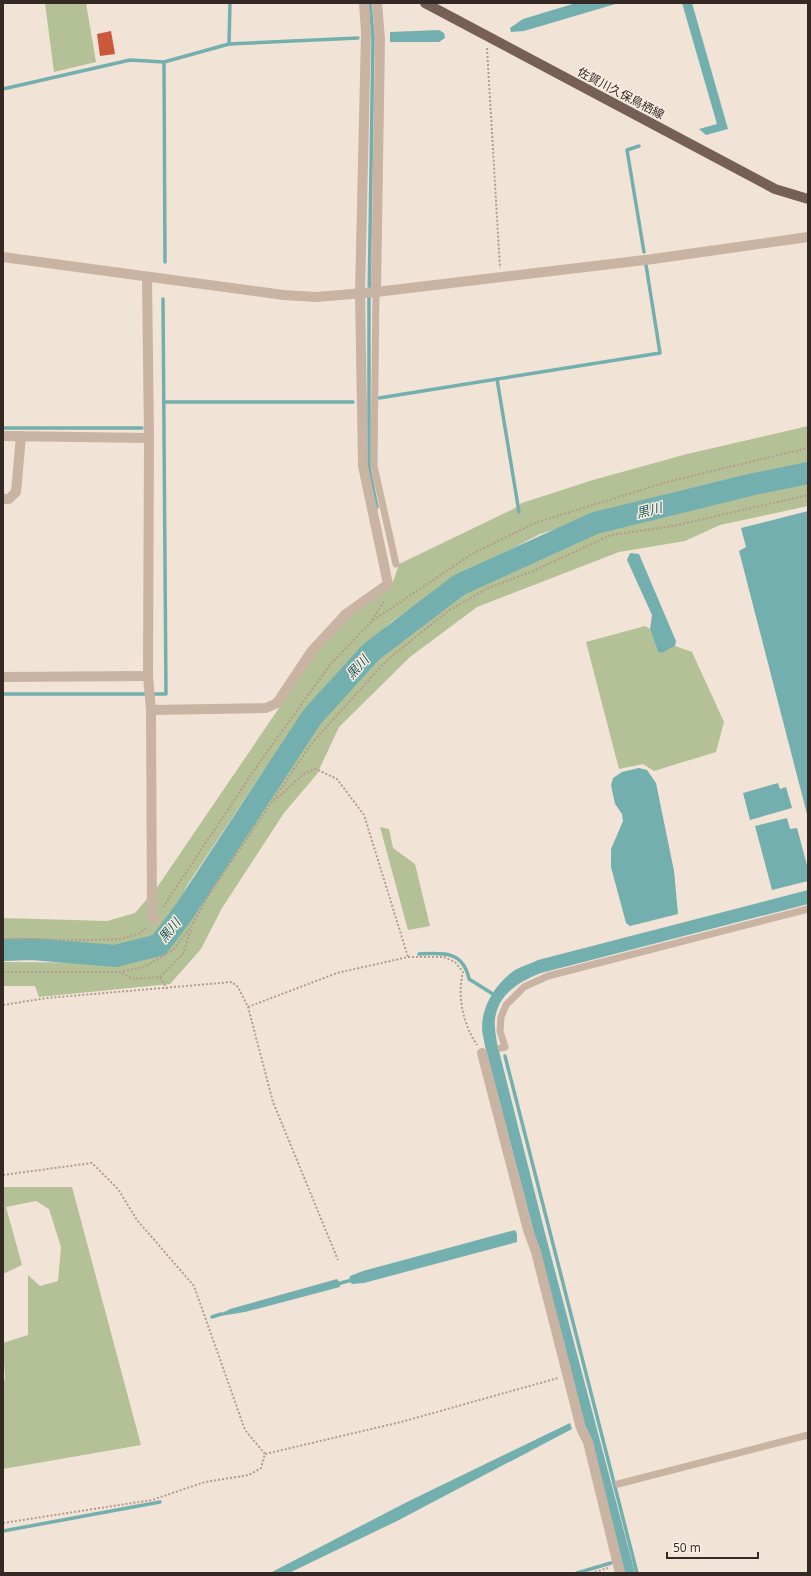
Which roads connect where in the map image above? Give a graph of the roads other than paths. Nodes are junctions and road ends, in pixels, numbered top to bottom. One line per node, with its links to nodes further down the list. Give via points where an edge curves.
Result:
1 (364, 3): 9 (street, via 366,32)
2 (377, 3): 8 (street, via 380,39)
3 (425, 3): 4 (main road, 佐賀川久保鳥栖線, via 775,189)
4 (808, 199)
5 (808, 237): 8 (street, via 653,259)
6 (3, 257): 7 (street)
7 (146, 277): 9 (street, via 290,295 316,297); 12 (street)
8 (376, 292): 9 (street); 14 (lane, via 374,466)
9 (360, 294): 17 (street, via 363,466 388,584 346,614 311,652 277,703 266,708)
10 (3, 436): 11 (street)
11 (21, 436): 12 (street); 13 (street, via 16,492 9,499)
12 (148, 438): 15 (street)
13 (3, 499)
14 (396, 564)
15 (148, 676): 16 (street); 17 (street)
16 (3, 677)
17 (151, 710): 19 (street, via 152,917)
18 (808, 909): 20 (lane, via 548,976 524,987 506,1005 501,1017 500,1031 505,1047)
19 (155, 920)
20 (501, 1048)
21 (482, 1053): 24 (street, via 579,1423 588,1442)
22 (808, 1434): 23 (lane)
23 (618, 1484)
24 (619, 1569)

